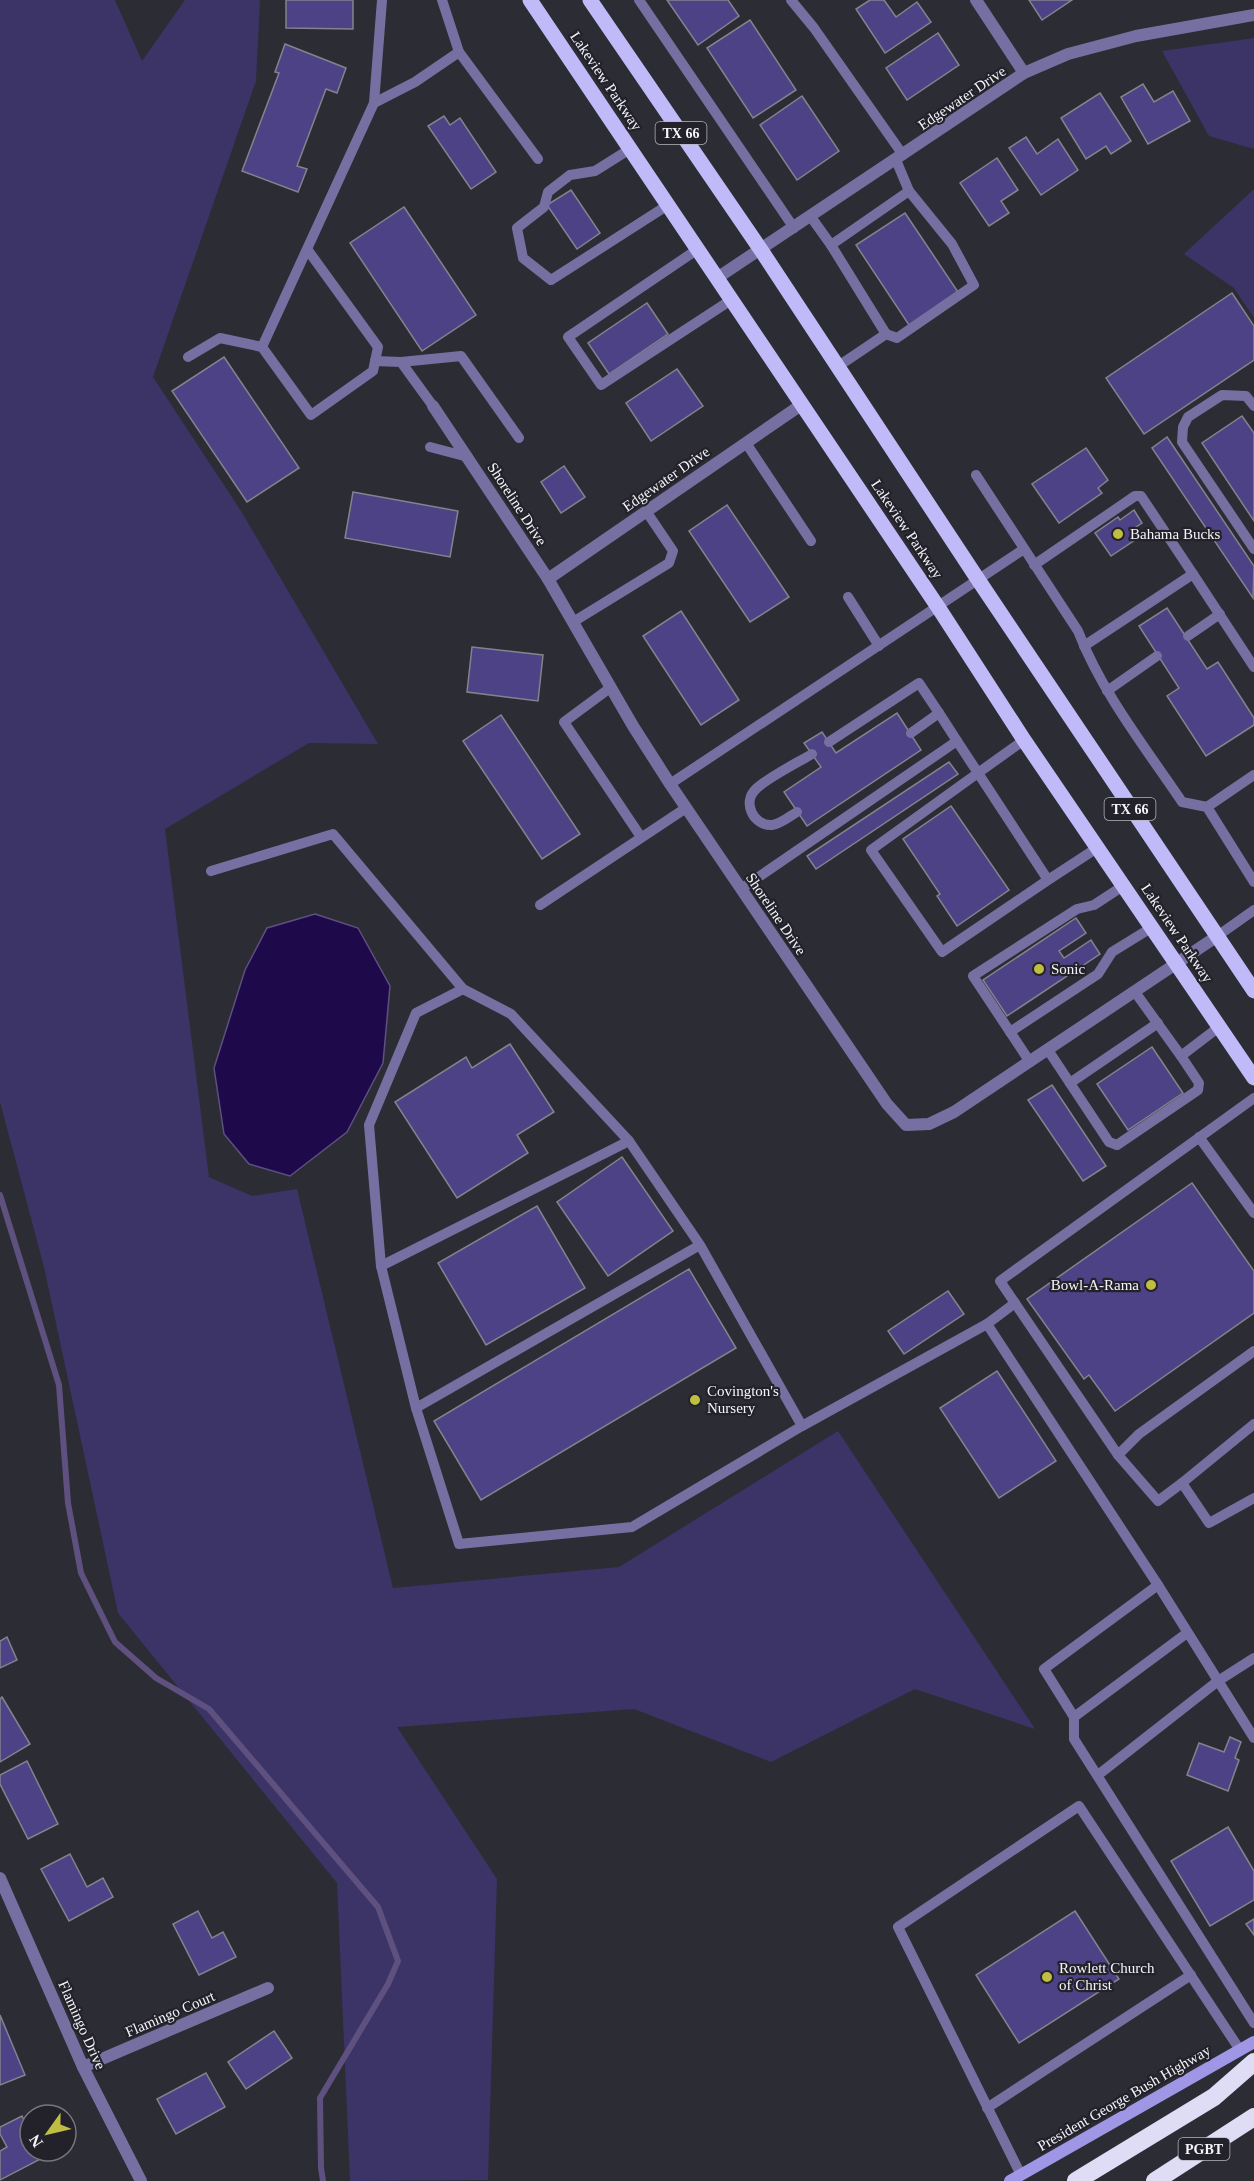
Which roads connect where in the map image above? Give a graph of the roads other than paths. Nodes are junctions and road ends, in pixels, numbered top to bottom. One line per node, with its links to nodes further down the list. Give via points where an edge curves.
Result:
1 (382, 0): 11 (lane)
2 (442, 0): 9 (lane)
3 (530, 0): 12 (main road, Lakeview Parkway / TX 66)
4 (590, 0): 22 (main road, Lakeview Parkway / TX 66)
5 (639, 0): 18 (lane)
6 (791, 0): 13 (lane)
7 (976, 0): 10 (street)
8 (1254, 15): 10 (street, Edgewater Drive, via 1136,36 1068,54)
9 (459, 52): 11 (lane, via 415,82); 14 (lane)
10 (1024, 74): 13 (street, Edgewater Drive)
11 (374, 103): 20 (lane)
12 (630, 149): 16 (main road, Lakeview Parkway / TX 66); 16 (lane, via 595,171 570,175 548,192 544,207 517,228 523,258 551,280)
13 (900, 157): 15 (lane); 17 (street, Edgewater Drive)
14 (538, 159)
15 (909, 191): 19 (lane); 25 (lane, via 952,244 974,285 897,338)
16 (668, 205): 21 (main road, Lakeview Parkway / TX 66)
17 (811, 217): 18 (street, Edgewater Drive); 19 (lane)
18 (794, 228): 22 (street, Edgewater Drive)
19 (831, 245): 25 (lane)
20 (307, 249): 26 (lane); 28 (lane, via 378,347)
21 (698, 249): 23 (main road, Lakeview Parkway / TX 66); 24 (lane, via 568,338 601,385)
22 (761, 250): 23 (street, Edgewater Drive); 30 (main road, Lakeview Parkway / TX 66)
23 (717, 278): 24 (main road, Lakeview Parkway / TX 66)
24 (731, 300): 31 (main road, Lakeview Parkway / TX 66)
25 (886, 334): 30 (lane)
26 (262, 347): 27 (lane, via 220,338); 28 (lane, via 311,415 373,370)
27 (188, 357)
28 (375, 361): 29 (lane)
29 (401, 362): 32 (lane); 34 (lane, via 461,356)
30 (837, 367): 46 (main road, Lakeview Parkway / TX 66)
31 (801, 405): 35 (street, Edgewater Drive); 48 (main road, Lakeview Parkway / TX 66)
32 (434, 406): 37 (street, Shoreline Drive)
33 (1254, 406): 42 (lane, via 1246,396 1222,394 1188,417 1182,442)
34 (519, 438)
35 (746, 443): 39 (street, Edgewater Drive); 40 (lane)
36 (430, 447): 37 (lane)
37 (468, 456): 45 (street, Shoreline Drive)
38 (976, 475): 41 (lane)
39 (646, 511): 45 (street, Edgewater Drive); 50 (lane, via 673,551 669,563)
40 (811, 541)
41 (1024, 549): 43 (lane); 46 (lane)
42 (1254, 549)
43 (1034, 565): 44 (lane, via 1141,496); 53 (lane)
44 (1193, 574): 49 (lane); 53 (lane)
45 (548, 579): 50 (street, Shoreline Drive)
46 (979, 581): 48 (lane); 80 (main road, Lakeview Parkway / TX 66)
47 (848, 597): 52 (lane)
48 (938, 607): 52 (lane); 60 (main road, Lakeview Parkway / TX 66)
49 (1220, 614): 51 (lane); 55 (lane)
50 (573, 622): 56 (street, Shoreline Drive)
51 (1188, 636)
52 (879, 646): 66 (lane)
53 (1084, 646): 57 (lane)
54 (1157, 656): 57 (lane)
55 (1254, 667)
56 (610, 688): 66 (street, Shoreline Drive); 70 (lane, via 564,722)
57 (1107, 691): 68 (lane, via 1182,802)
58 (939, 713): 59 (lane); 61 (lane); 62 (lane, via 919,683)
59 (910, 733)
60 (1024, 740): 64 (lane); 71 (main road, Lakeview Parkway / TX 66)
61 (957, 741): 64 (lane); 76 (lane)
62 (829, 742)
63 (812, 754): 69 (lane, via 755,789 749,800 756,819 764,824 774,825)
64 (978, 773): 73 (lane); 73 (lane, via 871,850 942,952)
65 (1254, 775): 68 (lane)
66 (670, 784): 67 (street, Shoreline Drive)
67 (686, 807): 70 (lane); 76 (street, Shoreline Drive)
68 (1207, 807): 74 (lane)
69 (797, 812)
70 (641, 837): 77 (lane)
71 (1098, 848): 73 (lane); 75 (main road, Lakeview Parkway / TX 66)
72 (211, 872): 82 (lane, via 333,834)
73 (1048, 880)
74 (1254, 882)
75 (1123, 886): 79 (main road, Lakeview Parkway / TX 66); 87 (lane, via 1094,905 1077,909 972,976)
76 (741, 889): 90 (street, Shoreline Drive, via 887,1104 906,1125 929,1125)
77 (540, 905)
78 (1254, 910): 80 (lane)
79 (1151, 928): 81 (main road, Lakeview Parkway / TX 66); 87 (lane, via 1112,952 1098,974)
80 (1216, 937): 81 (street, Shoreline Drive); 83 (main road, Lakeview Parkway / TX 66)
81 (1175, 965): 84 (street, Shoreline Drive); 86 (main road, Lakeview Parkway / TX 66)
82 (463, 989): 95 (lane, via 511,1014); 98 (lane, via 417,1013 369,1125)
83 (1254, 991)
84 (1135, 992): 85 (lane); 88 (street, Shoreline Drive)
85 (1158, 1023): 89 (lane); 92 (lane)
86 (1219, 1028): 89 (lane); 91 (main road, Lakeview Parkway / TX 66)
87 (1010, 1032): 90 (lane)
88 (1048, 1050): 90 (street, Shoreline Drive); 92 (lane)
89 (1181, 1056): 92 (lane, via 1199,1083 1198,1090 1117,1144 1109,1142)
90 (1030, 1062)
91 (1254, 1078)
92 (1070, 1083)
93 (1254, 1098): 94 (lane)
94 (1199, 1137): 96 (lane); 99 (lane, via 1000,1281)
95 (629, 1141): 97 (lane); 98 (lane)
96 (1254, 1213)
97 (700, 1245): 102 (lane); 104 (lane)
98 (381, 1266): 102 (lane)
99 (1015, 1304): 100 (lane); 105 (lane)
100 (987, 1324): 104 (lane); 108 (lane)
101 (1254, 1351): 105 (lane, via 1139,1434)
102 (416, 1408): 104 (lane, via 459,1544 632,1527)
103 (1254, 1424): 106 (lane)
104 (802, 1426)
105 (1118, 1455): 106 (lane, via 1158,1501)
106 (1182, 1483): 107 (lane, via 1209,1523)
107 (1254, 1498)
108 (1158, 1585): 109 (lane); 112 (lane, via 1044,1669)
109 (1188, 1633): 111 (lane); 112 (lane)
110 (1254, 1658): 111 (lane)
111 (1218, 1681): 113 (lane); 114 (lane)
112 (1074, 1717): 114 (lane, via 1074,1739)
113 (1254, 1738)
114 (1098, 1775): 118 (lane)
115 (0, 1878): 122 (street, Flamingo Drive)
116 (1191, 1975): 120 (lane); 123 (lane); 123 (lane, via 1078,1806 898,1927)
117 (268, 1988): 122 (street, Flamingo Court)
118 (1254, 2023)
119 (1254, 2042): 120 (main road, President George Bush Highway)
120 (1240, 2050): 125 (main road, President George Bush Highway)
121 (1254, 2062): 127 (highway, via 1214,2097)
122 (83, 2067): 126 (street, Flamingo Drive)
123 (987, 2108): 125 (lane)
124 (1254, 2117): 128 (highway, PGBT)
125 (1015, 2178)
126 (141, 2181)
127 (1076, 2181)
128 (1155, 2181)

